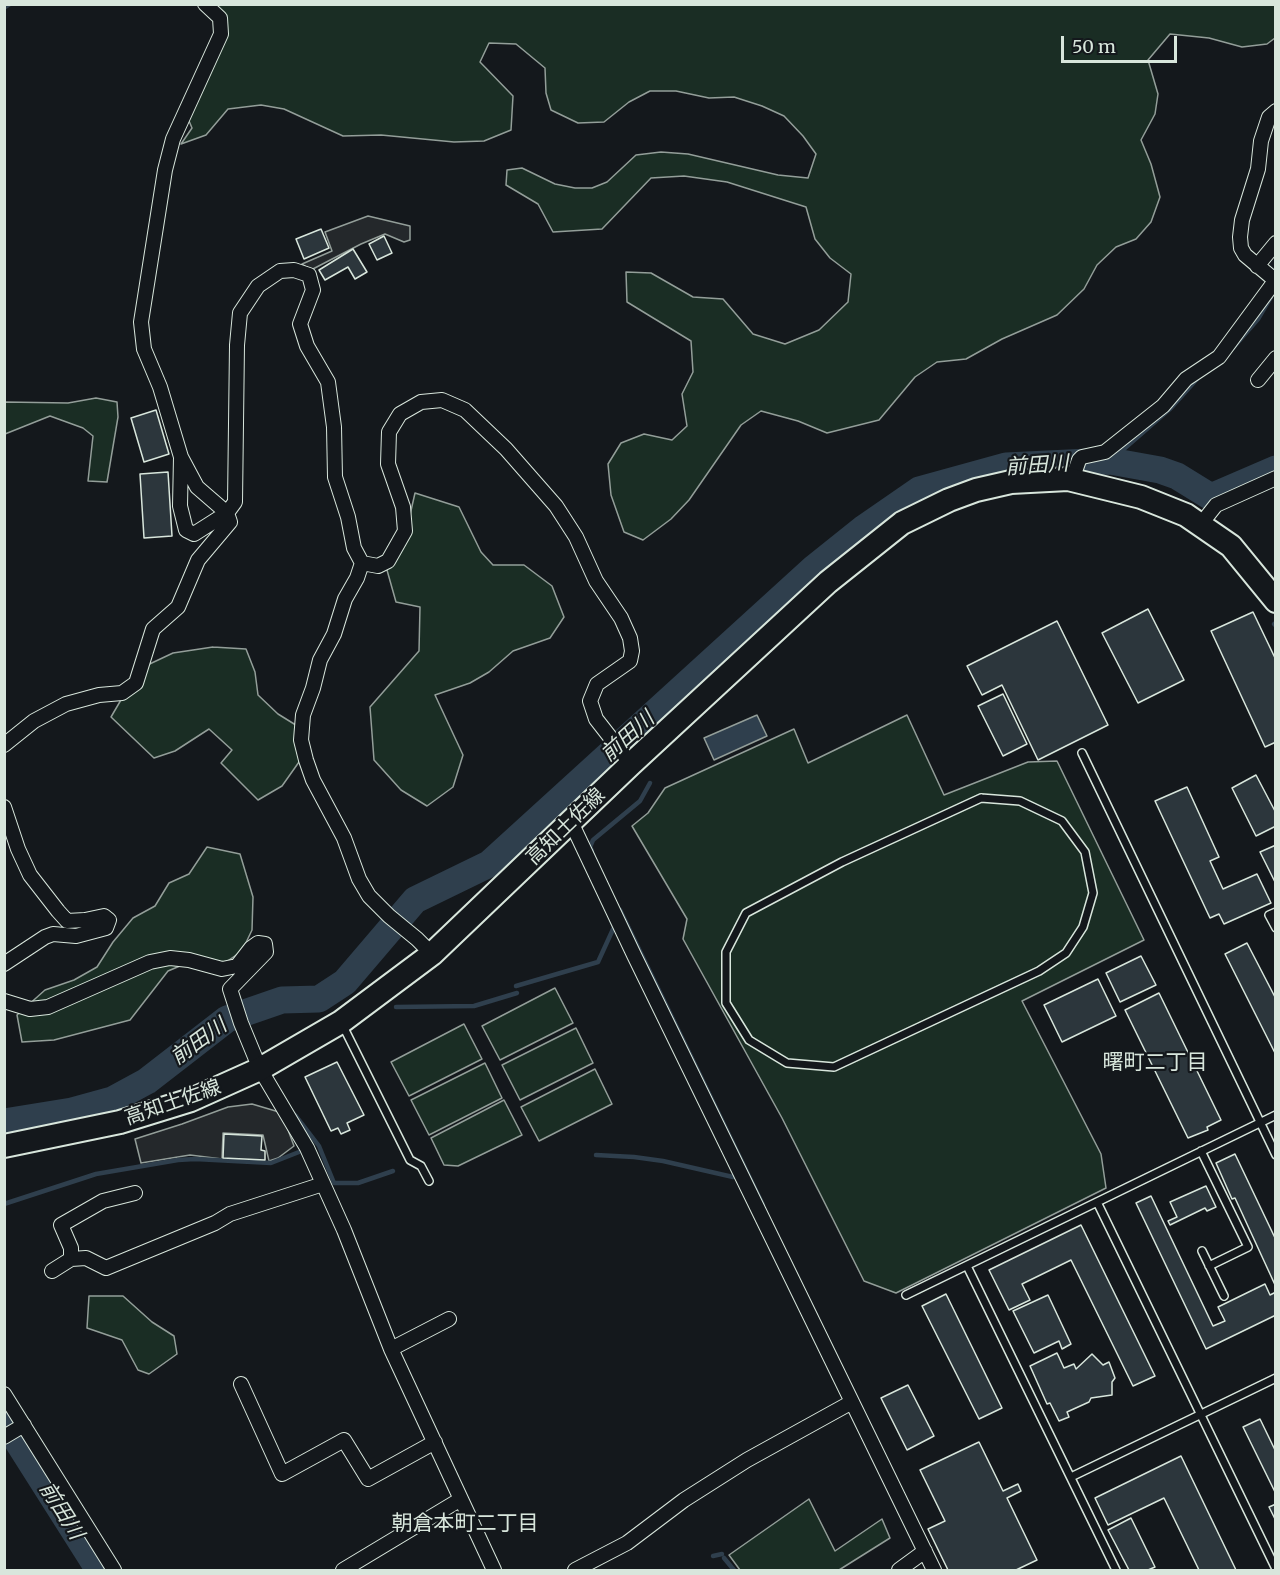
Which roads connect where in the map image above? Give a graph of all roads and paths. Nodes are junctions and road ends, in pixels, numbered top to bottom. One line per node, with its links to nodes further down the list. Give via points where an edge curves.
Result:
1 (205, 4): 8 (street, via 220,18 221,34 173,140 141,322 144,349)
2 (1275, 111): 4 (street, via 1261,141 1258,169 1242,220 1241,248)
3 (1275, 243): 4 (street)
4 (1257, 266): 5 (street)
5 (1275, 281): 9 (street, via 1219,357 1186,379 1163,406 1105,452 1082,457)
6 (1275, 358): 7 (street)
7 (1258, 380)
8 (181, 457): 11 (street, via 196,487); 11 (street, via 180,506 186,530 194,534)
9 (1075, 470): 12 (main road, 高知土佐線); 17 (main road, 高知土佐線, via 976,490 902,523 828,582)
10 (1275, 478): 12 (street, via 1216,505)
11 (227, 513): 13 (street, via 235,502 240,313 258,286 280,271 294,270 309,275 313,291 300,324 307,346 328,382 335,477 354,548); 15 (street, via 230,522 198,560 178,607 153,629 136,683 122,693 66,704 34,721)
12 (1201, 524): 14 (main road, 高知土佐線, via 1231,546)
13 (362, 563): 17 (street, via 378,566 388,561 405,531 404,507 387,464 389,432 400,414 421,402 442,400 465,410 506,448 556,506 576,537 596,581 621,618 630,638 630,661 597,684 590,701 596,719); 23 (street, via 320,660 303,715 302,740 313,780 369,896)
14 (1275, 601)
15 (4, 745)
16 (1082, 753): 29 (lane)
17 (626, 758): 19 (main road, 高知土佐線)
18 (4, 807): 24 (street, via 30,875 67,921 104,916 109,920 106,928 76,936 45,937)
19 (571, 822): 23 (main road, 高知土佐線); 49 (street)
20 (786, 890): 20 (lane, via 981,798 1020,801 1062,821 1085,852 1093,893 1083,927 1066,953 1040,971 834,1067 787,1064 749,1040 726,1003 726,952 746,913)
21 (1275, 912): 22 (lane, via 1269,915)
22 (1275, 928)
23 (432, 954): 26 (main road, 高知土佐線)
24 (4, 964)
25 (4, 1001): 27 (street, via 30,1010 48,1007 150,962 170,958 222,969 237,966 251,948 265,944 266,952 230,989)
26 (341, 1022): 27 (main road, 高知土佐線); 33 (lane, via 410,1160 421,1166)
27 (260, 1069): 30 (main road, 高知土佐線, via 191,1100 120,1122); 34 (street)
28 (1275, 1115): 29 (lane)
29 (1260, 1122): 31 (lane); 32 (lane)
30 (4, 1146)
31 (1201, 1151): 36 (lane); 40 (lane, via 1248,1246)
32 (1275, 1155)
33 (429, 1181)
34 (324, 1184): 38 (street, via 230,1215 106,1268 86,1258); 45 (street)
35 (135, 1193): 38 (street, via 103,1201 61,1225)
36 (1096, 1202): 39 (lane); 50 (lane)
37 (1202, 1251): 40 (lane)
38 (72, 1259): 41 (street)
39 (967, 1266): 42 (lane); 54 (lane)
40 (1209, 1266): 43 (lane)
41 (52, 1271)
42 (906, 1295)
43 (1224, 1296)
44 (449, 1319): 45 (street)
45 (391, 1349): 53 (street)
46 (1275, 1378): 50 (lane)
47 (241, 1384): 53 (street, via 282,1474 344,1440 368,1479)
48 (4, 1394): 51 (street)
49 (852, 1402): 56 (street); 61 (street, via 747,1460 627,1543)
50 (1200, 1414): 54 (lane); 57 (lane)
51 (20, 1427): 52 (street); 58 (street)
52 (4, 1437)
53 (435, 1442): 55 (street)
54 (1071, 1477): 64 (lane)
55 (461, 1500): 59 (street); 60 (street)
56 (925, 1551): 62 (street); 63 (street)
57 (1275, 1569)
58 (114, 1570)
59 (343, 1570)
60 (494, 1570)
61 (575, 1570)
62 (899, 1570)
63 (934, 1570)
64 (1116, 1570)

